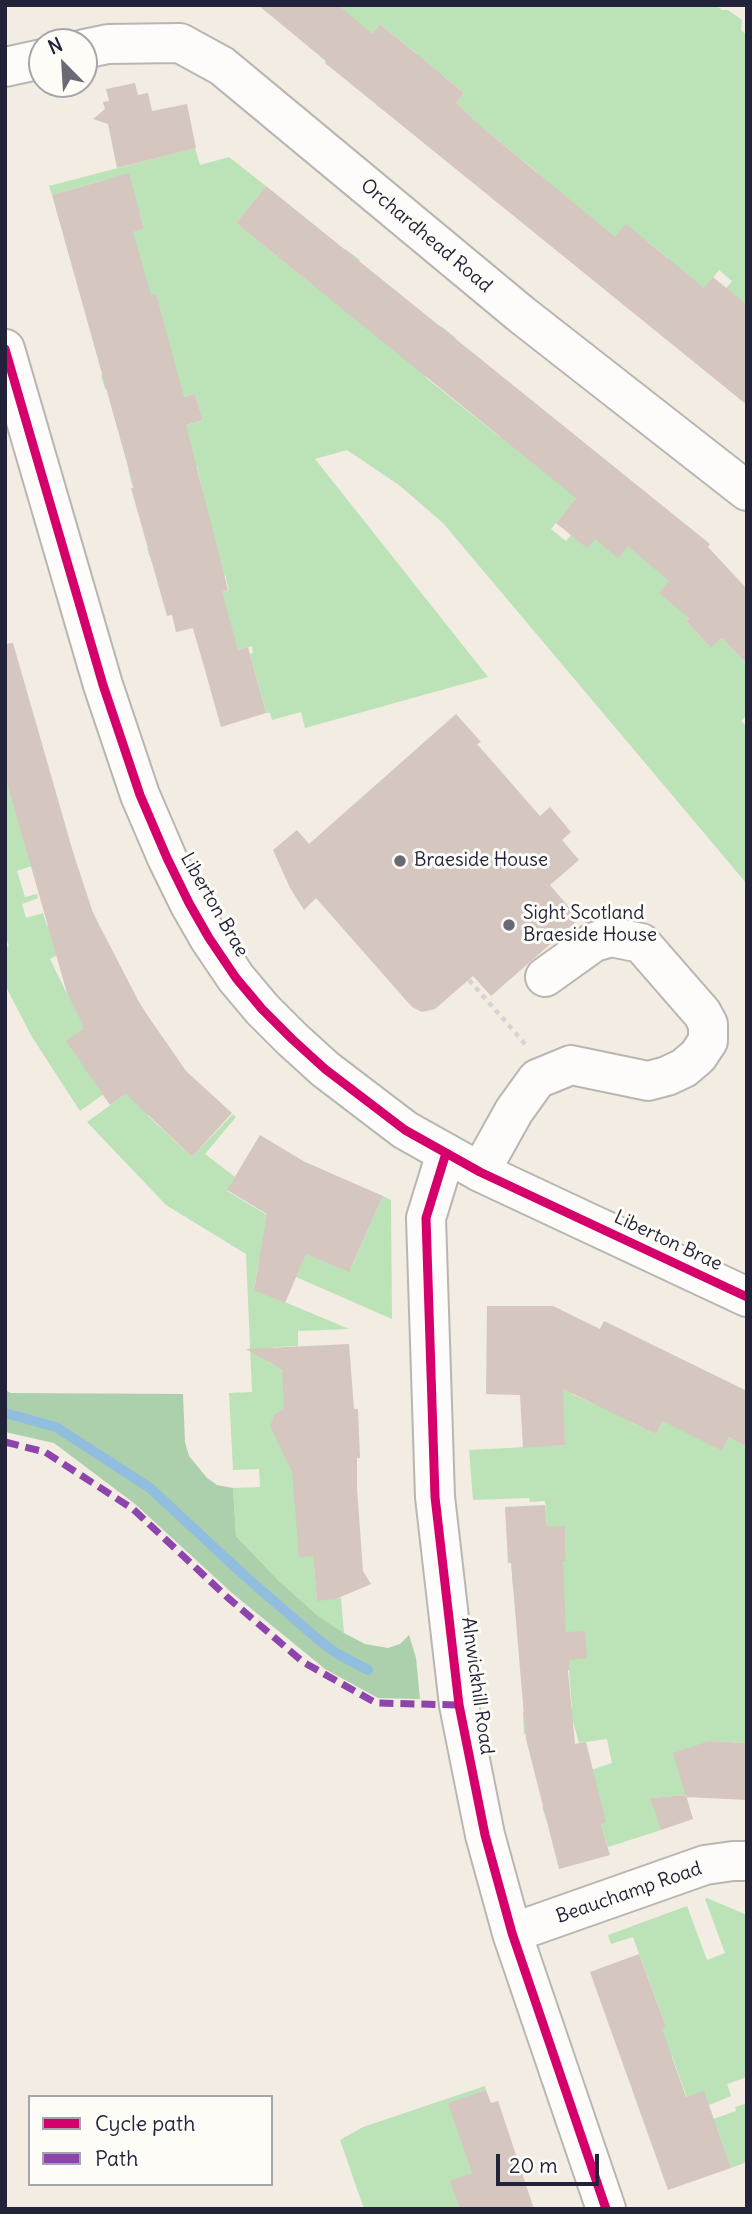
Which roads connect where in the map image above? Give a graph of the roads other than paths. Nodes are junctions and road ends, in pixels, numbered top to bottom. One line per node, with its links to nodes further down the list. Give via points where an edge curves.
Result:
1 (98, 46): 5 (street, Orchardhead Road, via 180,43 222,66 522,315)
2 (28, 62): 3 (street)
3 (5, 67)
4 (5, 349): 7 (street, Liberton Brae, via 103,685 148,814 189,903 236,978 292,1039 405,1130)
5 (747, 491)
6 (544, 976): 8 (street, via 594,942 611,937 641,943 702,1013 708,1024 708,1041 684,1068 648,1081 570,1065 537,1079)
7 (446, 1153): 8 (street, Liberton Brae); 11 (street, Alnwickhill Road, via 426,1218 435,1497 459,1704 485,1835)
8 (480, 1172): 9 (street, Liberton Brae)
9 (747, 1297)
10 (747, 1861): 11 (street, Beauchamp Road, via 705,1865)
11 (512, 1933): 12 (street, Alnwickhill Road)
12 (606, 2209)

